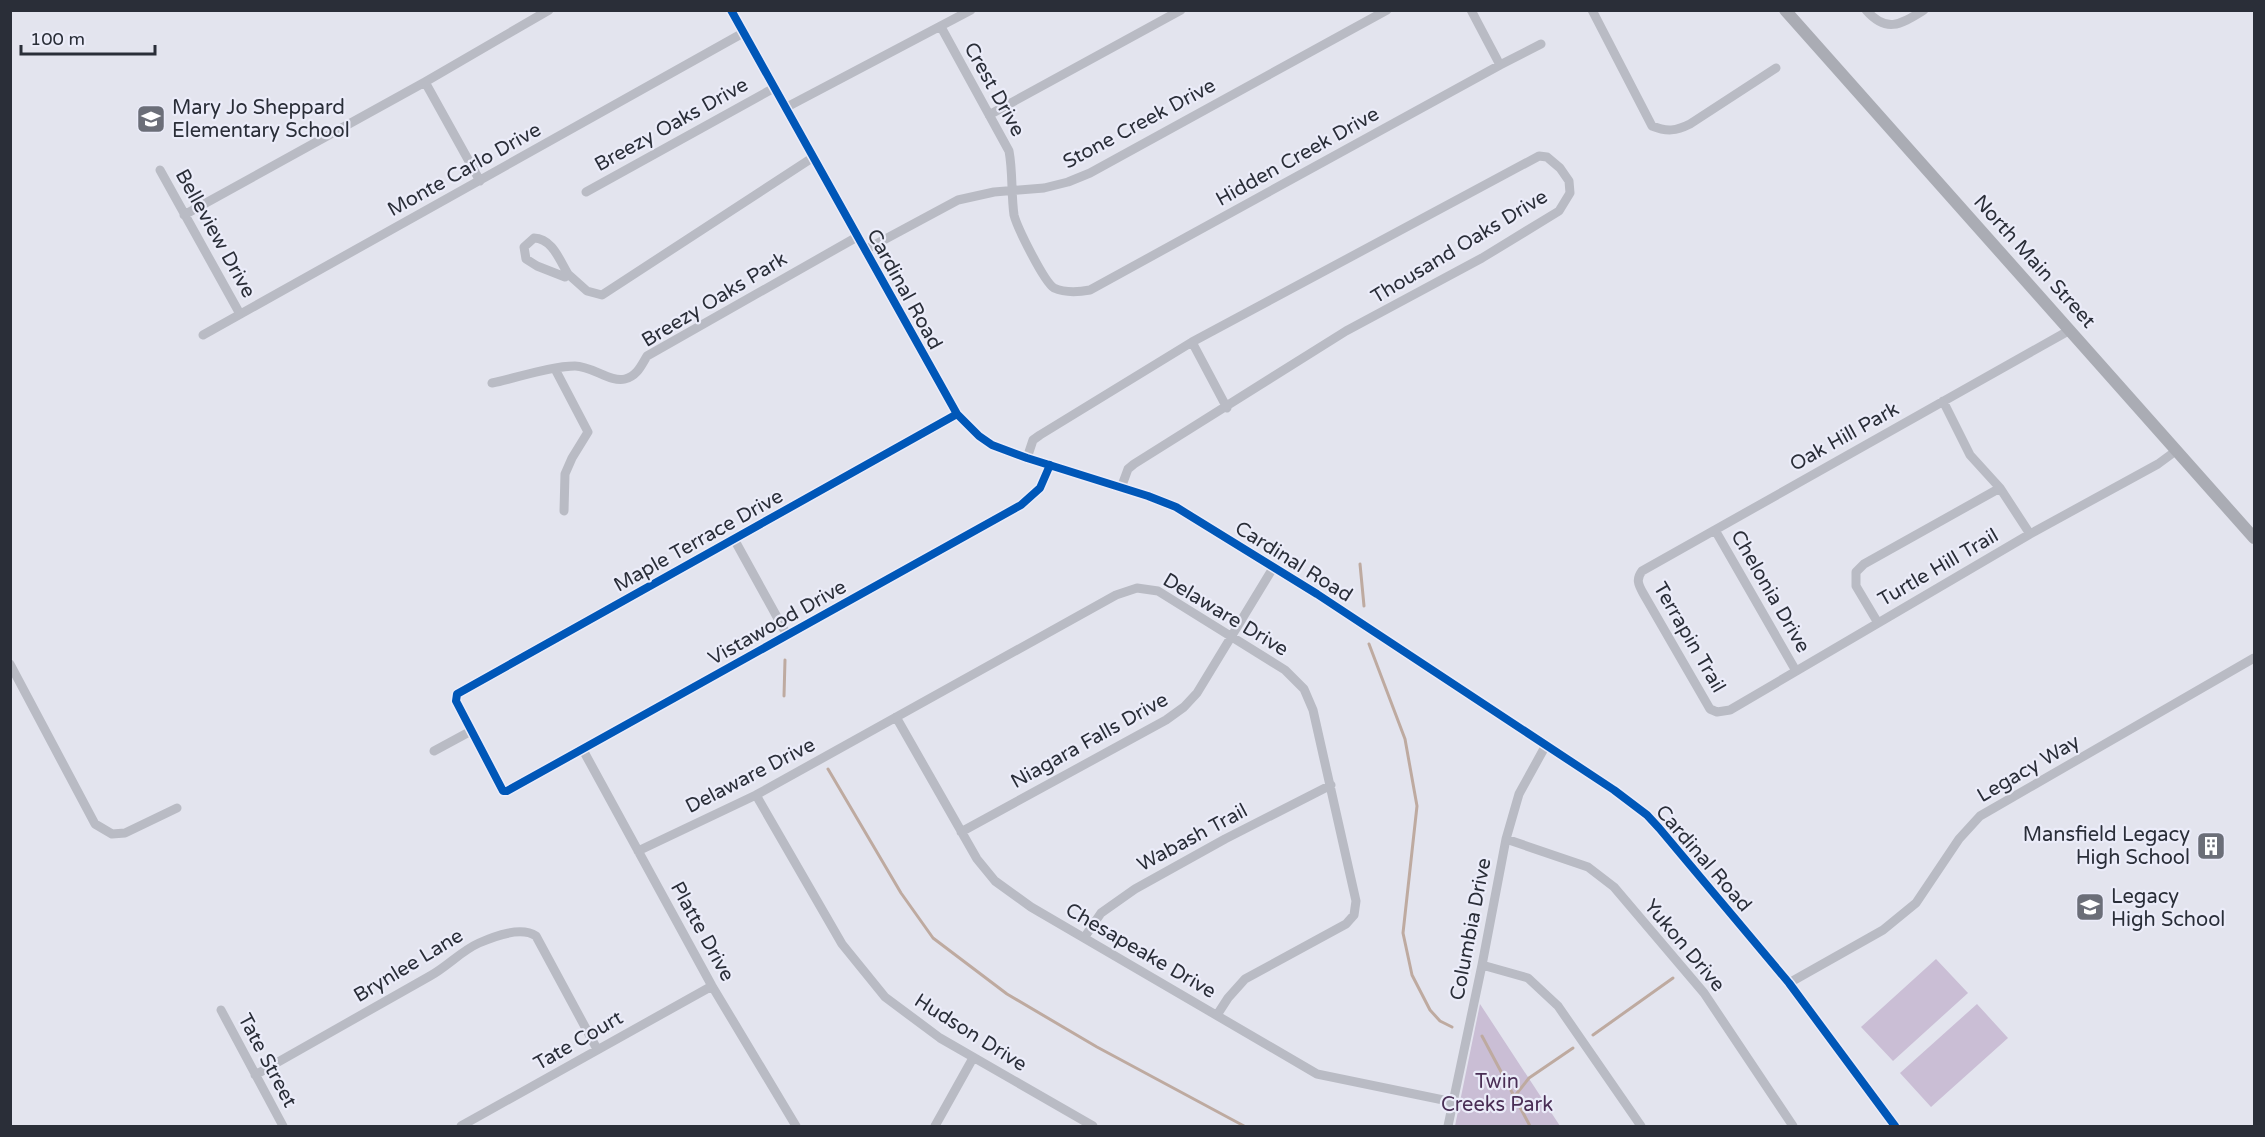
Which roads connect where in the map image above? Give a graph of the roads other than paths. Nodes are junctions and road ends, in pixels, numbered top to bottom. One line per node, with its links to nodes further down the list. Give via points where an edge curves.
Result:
1 (549, 10): 16 (street)
2 (730, 10): 12 (street, Cardinal Road)
3 (971, 10): 11 (street)
4 (1181, 10): 19 (street)
5 (1387, 10): 23 (street, Stone Creek Drive, via 1090,173 1044,188)
6 (1471, 10): 14 (street)
7 (1592, 10): 15 (street, via 1652,126 1664,130 1676,131 1690,124)
8 (1785, 10): 31 (main road, North Main Street)
9 (1866, 10): 10 (street, via 1875,21 1888,26)
10 (1924, 10)
11 (941, 27): 18 (street); 19 (street, Crest Drive)
12 (743, 33): 17 (street, Cardinal Road); 22 (street, Monte Carlo Drive)
13 (1541, 44): 14 (street, Hidden Creek Drive)
14 (1500, 65): 29 (street, Hidden Creek Drive, via 1090,290)
15 (1776, 68)
16 (425, 82): 22 (street); 25 (street)
17 (774, 88): 18 (street, Cardinal Road); 24 (street, Breezy Oaks Drive)
18 (785, 108): 20 (street, Cardinal Road)
19 (989, 115): 23 (street, Crest Drive, via 1009,150)
20 (812, 158): 26 (street, Cardinal Road); 28 (street, via 602,295 587,291)
21 (160, 170): 25 (street, Belleview Drive)
22 (480, 181): 30 (street, Monte Carlo Drive)
23 (1013, 191): 27 (street, Stone Creek Drive, via 976,194 958,200); 29 (street, Crest Drive, via 1014,214 1022,237 1050,285)
24 (586, 192)
25 (184, 215): 30 (street, Belleview Drive)
26 (857, 237): 27 (street, Cardinal Road); 34 (street, Breezy Oaks Park, via 646,356 639,371 627,379 612,378 584,366)
27 (865, 249): 38 (street, Cardinal Road)
28 (568, 274): 28 (street, via 565,277 531,263 523,251 527,242 534,238 545,240)
29 (1068, 292)
30 (240, 314): 32 (street, Monte Carlo Drive)
31 (2070, 330): 36 (street, Oak Hill Park); 39 (main road, North Main Street)
32 (203, 335)
33 (1192, 342): 37 (street); 37 (street, Thousand Oaks Drive, via 1539,156 1560,168 1569,181 1570,193 1559,211 1346,332); 40 (street, Thousand Oaks Drive, via 1040,435 1033,440)
34 (555, 369): 35 (street, Breezy Oaks Park); 44 (street, via 588,432 565,474)
35 (492, 383)
36 (1943, 401): 43 (street, via 1970,455); 45 (street, Oak Hill Park)
37 (1227, 408): 42 (street, Thousand Oaks Drive, via 1128,469)
38 (957, 414): 40 (street, Cardinal Road, via 992,445); 48 (street, Maple Terrace Drive)
39 (2177, 450): 46 (street, Turtle Hill Trail); 47 (main road, North Main Street)
40 (1027, 458): 41 (street, Cardinal Road)
41 (1050, 465): 42 (street, Cardinal Road); 52 (street, Vistawood Drive, via 1040,488 1021,505)
42 (1121, 488): 49 (street, Cardinal Road, via 1176,507)
43 (2000, 488): 46 (street); 51 (street, via 1856,572 1856,586)
44 (564, 511)
45 (1715, 530): 50 (street, Oak Hill Park); 56 (street, Chelonia Drive)
46 (2030, 534): 51 (street, Turtle Hill Trail)
47 (2254, 538)
48 (734, 539): 52 (street); 59 (street, Maple Terrace Drive, via 456,696)
49 (1274, 568): 53 (street, Niagara Falls Drive); 60 (street, Cardinal Road)
50 (1638, 576): 57 (street, Terrapin Trail, via 1638,584 1700,694 1710,709)
51 (1878, 623): 56 (street, Turtle Hill Trail)
52 (787, 635): 61 (street, Vistawood Drive)
53 (1231, 635): 58 (street, Delaware Drive, via 1158,591 1126,591); 63 (street, Delaware Drive, via 1285,670 1304,689); 66 (street, Niagara Falls Drive, via 1197,693 1184,707)
54 (2254, 658): 71 (street, Legacy Way, via 1980,816 1959,839 1916,903 1883,930)
55 (10, 664): 65 (street, via 95,824 112,834 125,833)
56 (1796, 671): 57 (street, Turtle Hill Trail, via 1730,710)
57 (1717, 712)
58 (896, 717): 64 (street, Delaware Drive); 66 (street, Chesapeake Drive)
59 (471, 731): 61 (street, Vistawood Drive, via 504,792); 62 (street)
60 (1546, 745): 67 (street, Columbia Drive, via 1520,795); 71 (street, Cardinal Road, via 1647,815)
61 (583, 750): 68 (street, Platte Drive)
62 (434, 751)
63 (1331, 785): 69 (street, Wabash Trail, via 1135,889 1101,913); 74 (street, Delaware Drive, via 1356,901 1354,915 1346,924 1245,979)
64 (756, 795): 68 (street, Delaware Drive); 76 (street, Hudson Drive, via 842,944 863,972 885,997)
65 (177, 808)
66 (961, 832): 69 (street, Chesapeake Drive, via 995,881)
67 (1506, 839): 70 (street, Columbia Drive); 87 (street, Yukon Drive, via 1588,867 1614,887 1704,993)
68 (638, 850): 72 (street, Platte Drive)
69 (1084, 938): 74 (street, Chesapeake Drive)
70 (1482, 965): 78 (street, Columbia Drive); 86 (street, via 1528,978 1558,1006)
71 (1789, 983): 88 (street, Cardinal Road)
72 (712, 986): 75 (street, Tate Court); 82 (street, Platte Drive)
73 (221, 1010): 77 (street, Tate Street)
74 (1217, 1015): 78 (street, Chesapeake Drive, via 1317,1074)
75 (597, 1048): 77 (street, Brynlee Lane, via 536,936 521,931 467,949 434,974); 81 (street, Tate Court)
76 (973, 1058): 79 (street, Hudson Drive); 83 (street)
77 (255, 1075): 80 (street, Tate Street)
78 (1453, 1102): 85 (street, Columbia Drive)
79 (1077, 1122): 84 (street, Hudson Drive)
80 (283, 1126)
81 (461, 1126)
82 (796, 1126)
83 (935, 1126)
84 (1093, 1126)
85 (1448, 1126)
86 (1641, 1126)
87 (1793, 1126)
88 (1895, 1126)

